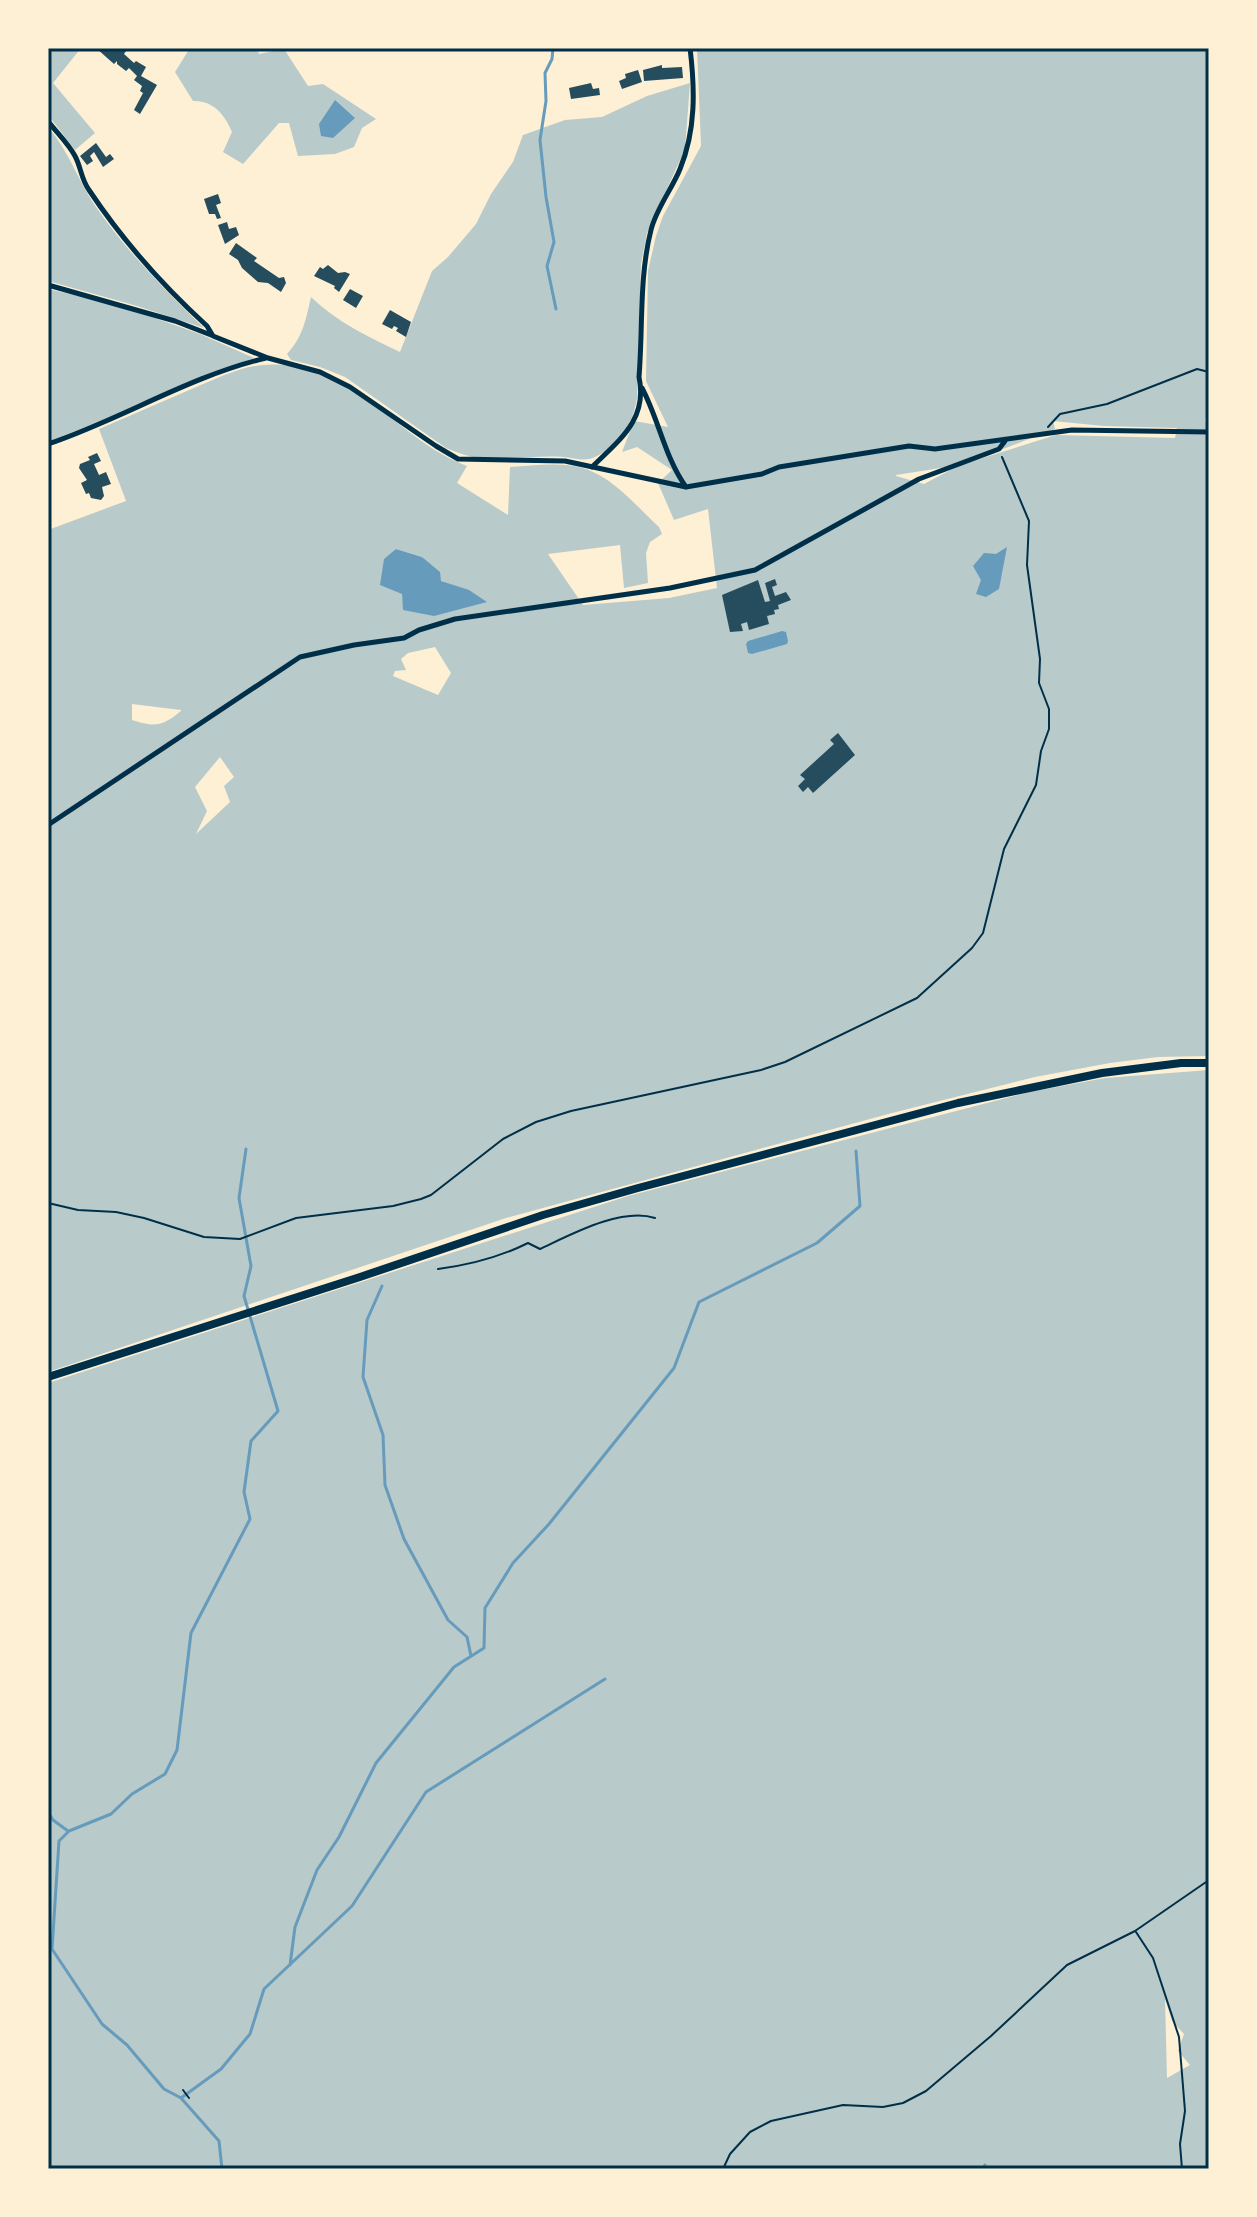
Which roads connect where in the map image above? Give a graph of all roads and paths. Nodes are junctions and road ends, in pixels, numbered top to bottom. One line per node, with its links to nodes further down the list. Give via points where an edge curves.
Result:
1 (690, 48): 7 (street, via 694,85 687,148 652,224 646,251)
2 (48, 121): 4 (street, via 76,157 80,175 121,236)
3 (48, 285): 4 (street)
4 (213, 336): 5 (street)
5 (268, 358): 11 (street, via 238,365); 13 (street, via 320,372 350,387 458,459 565,461)
6 (1209, 372): 9 (path, via 1197,369 1107,404 1060,414)
7 (641, 387): 13 (street, via 638,411 626,435); 14 (street)
8 (1209, 432): 9 (street, via 1072,430)
9 (1042, 435): 10 (street)
10 (1006, 440): 12 (street); 14 (street, via 935,449 909,446)
11 (48, 444)
12 (999, 449): 15 (street, via 919,479 755,570 670,588 455,619 404,638 300,657); 17 (path, via 1029,521 1027,565 1049,729 1036,785 1004,849 983,933 917,998 761,1070 536,1122 503,1139 431,1195 393,1206 296,1218 240,1239 225,1239 130,1215)
13 (592, 467): 14 (street)
14 (686, 487)
15 (48, 825)
16 (1209, 1063): 20 (main road, via 1102,1073 958,1103 638,1188)
17 (48, 1203)
18 (655, 1218): 19 (path, via 642,1213 575,1231 540,1249 528,1243 467,1265)
19 (438, 1269)
20 (48, 1377)
21 (1209, 1880): 22 (path)
22 (1135, 1931): 27 (path, via 1067,1965 926,2091 883,2107 843,2105 771,2121 750,2132); 28 (path, via 1153,1958 1179,2037 1185,2111)
23 (183, 2090): 24 (path)
24 (189, 2098)
25 (229, 2167): 26 (path)
26 (219, 2168)
27 (723, 2169)
28 (1182, 2169)

